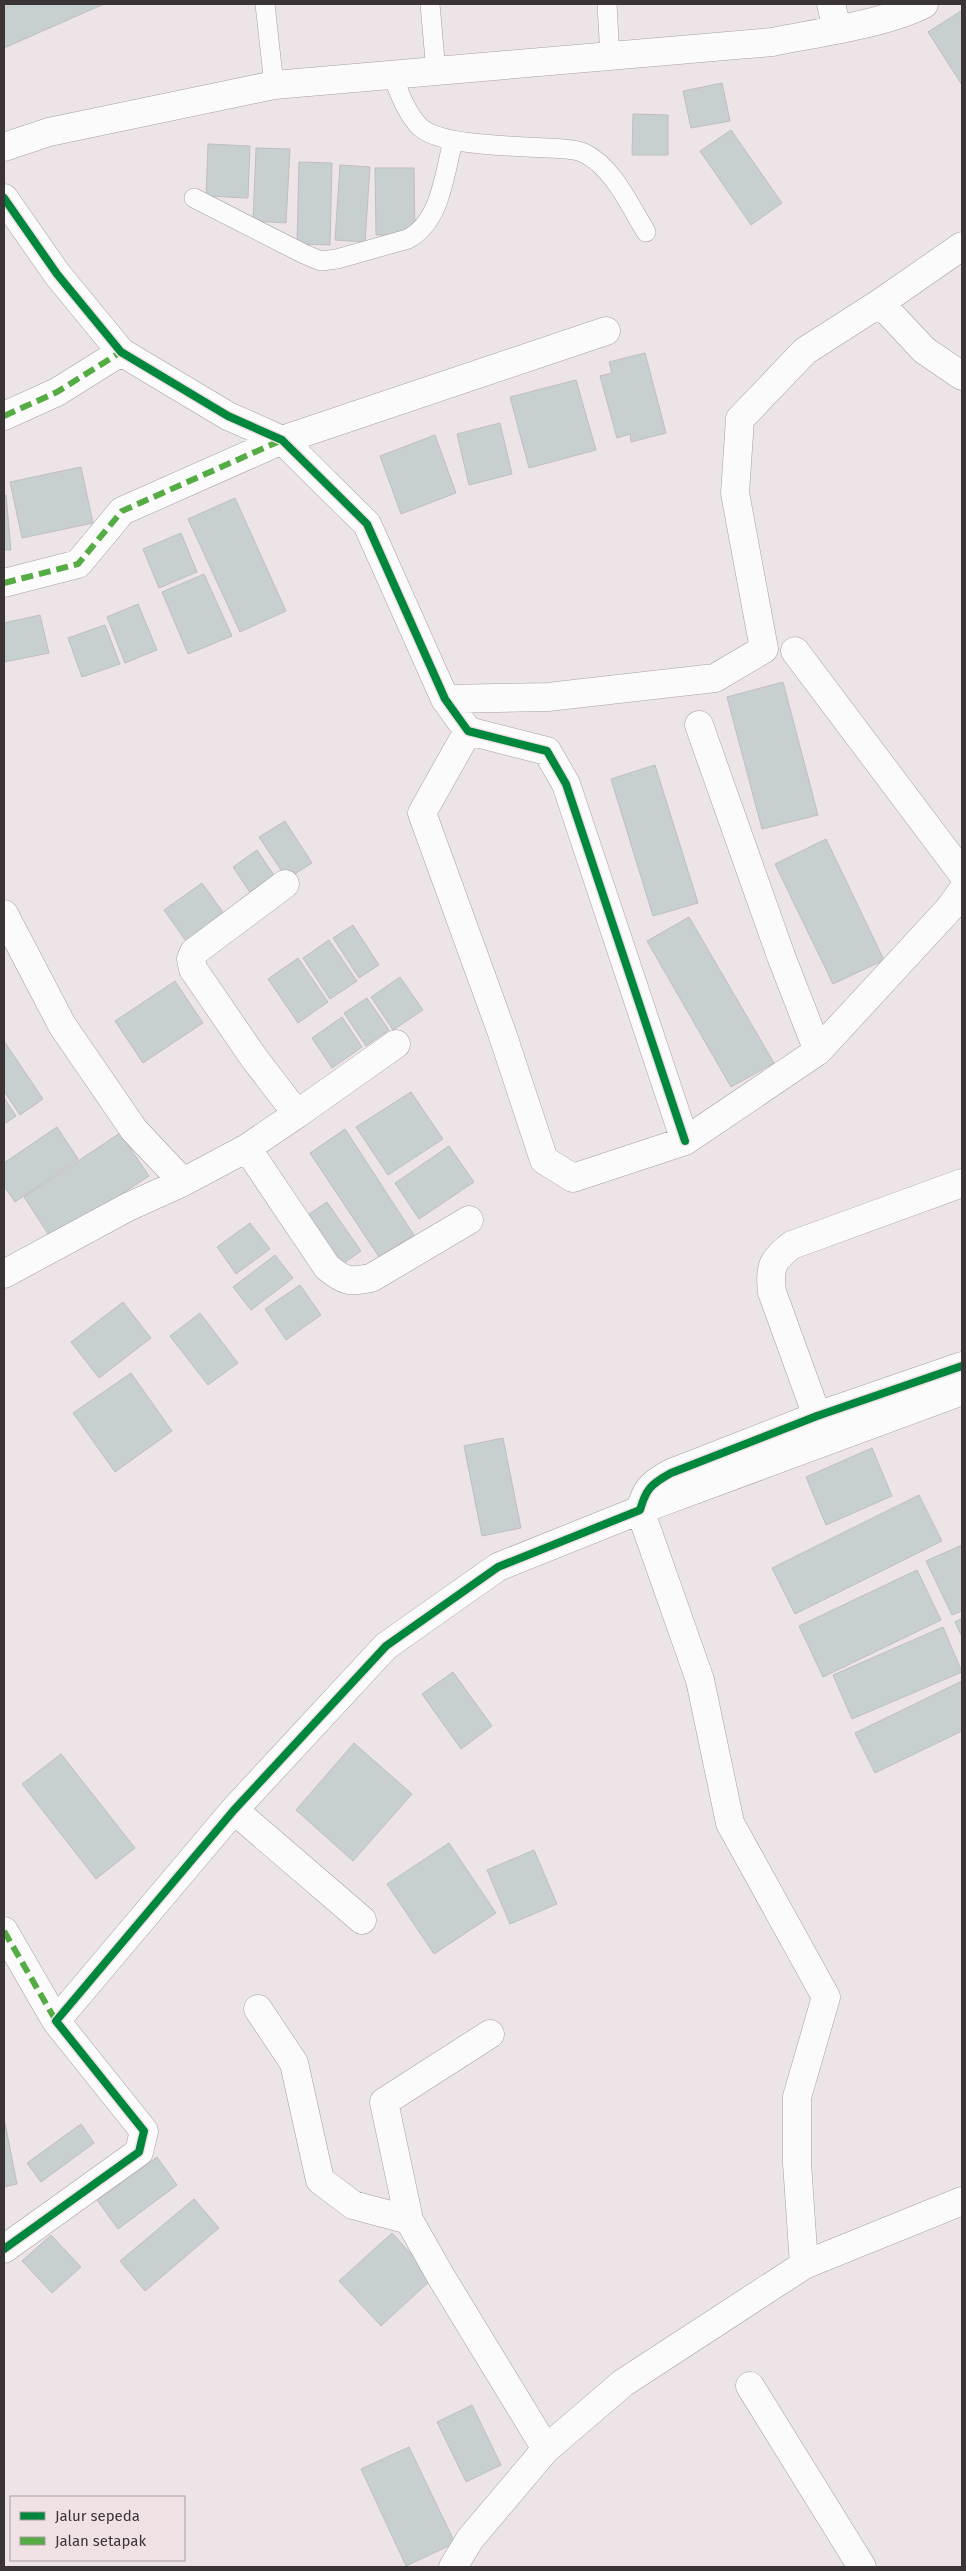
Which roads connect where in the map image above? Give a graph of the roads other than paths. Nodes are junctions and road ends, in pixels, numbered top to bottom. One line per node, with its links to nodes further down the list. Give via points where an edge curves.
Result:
1 (265, 4): 9 (lane)
2 (430, 4): 7 (lane)
3 (607, 4): 6 (lane)
4 (924, 4): 5 (street, via 911,11)
5 (834, 16): 6 (street, via 772,42)
6 (610, 57): 7 (street)
7 (436, 72): 8 (street)
8 (392, 75): 9 (street); 10 (lane, via 406,108 419,127 434,137)
9 (274, 85): 11 (street, via 49,132)
10 (453, 141): 13 (lane, via 435,209 420,233 329,261 304,254); 14 (lane, via 565,148 582,152 597,162 610,177)
11 (4, 147)
12 (4, 198): 18 (street, via 57,274)
13 (194, 198)
14 (646, 232)
15 (962, 246): 16 (street)
16 (880, 304): 19 (street, via 924,350); 24 (street, via 805,351 740,419 735,493 764,649 715,678 548,698)
17 (606, 331): 21 (street)
18 (121, 352): 20 (street, via 57,392); 21 (street, via 228,416)
19 (962, 376)
20 (4, 416)
21 (282, 440): 22 (street, via 122,511 78,564); 24 (street, via 367,524)
22 (4, 583)
23 (795, 651): 27 (street)
24 (445, 699): 26 (street)
25 (699, 725): 32 (street)
26 (468, 731): 34 (street, via 547,752 566,784); 34 (street, via 422,813 502,1033 544,1160 573,1178)
27 (962, 873)
28 (284, 884): 33 (street, via 194,952 191,959 193,969 242,1042)
29 (962, 891): 32 (street)
30 (4, 914): 36 (street, via 62,1025 134,1130)
31 (396, 1044): 33 (street)
32 (818, 1050): 34 (street)
33 (297, 1114): 35 (street)
34 (685, 1141)
35 (247, 1148): 36 (street); 38 (street, via 328,1267 342,1280 371,1278)
36 (183, 1182): 39 (street, via 128,1207)
37 (962, 1183): 42 (street, via 792,1245 776,1256 770,1274 772,1292)
38 (469, 1220)
39 (4, 1274)
40 (962, 1366): 42 (street)
41 (962, 1391): 43 (street)
42 (817, 1416): 43 (street, via 670,1473 645,1492)
43 (640, 1510): 44 (street, via 498,1567 386,1646); 53 (street, via 700,1680 730,1823 826,1997 796,2097)
44 (234, 1810): 45 (street); 48 (street)
45 (362, 1920)
46 (4, 1931): 48 (street)
47 (258, 2009): 51 (street, via 294,2063 320,2180 353,2205)
48 (56, 2021): 52 (street, via 144,2132 139,2152)
49 (490, 2034): 51 (street, via 384,2102)
50 (962, 2202): 53 (street)
51 (409, 2220): 55 (street)
52 (4, 2249)
53 (804, 2265): 55 (street, via 623,2382)
54 (750, 2386): 57 (street)
55 (546, 2449): 56 (street, via 470,2539)
56 (453, 2567)
57 (862, 2567)

